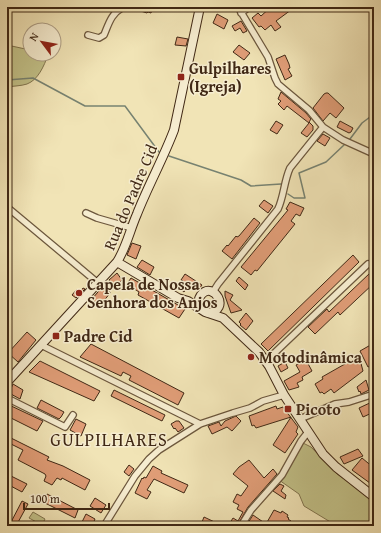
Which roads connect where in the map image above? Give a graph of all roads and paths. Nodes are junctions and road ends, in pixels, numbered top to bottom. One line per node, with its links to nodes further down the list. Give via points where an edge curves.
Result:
1 (200, 7): 11 (street, Rua do Padre Cid, via 174,130)
2 (238, 7): 5 (street)
3 (249, 7): 5 (street)
4 (119, 8): 6 (street, via 112,16 104,35 99,38)
5 (241, 13): 7 (street, via 268,57 278,84 309,110)
6 (88, 35)
7 (322, 127): 8 (street); 15 (street, via 290,168 278,209)
8 (374, 154)
9 (7, 207): 14 (street)
10 (86, 213): 11 (street)
11 (132, 228): 12 (street, Rua do Padre Cid)
12 (117, 262): 14 (street, Rua do Padre Cid); 17 (street, via 178,298)
13 (368, 264): 23 (street)
14 (98, 283): 22 (street, Rua do Padre Cid)
15 (213, 292): 16 (street); 18 (street, via 218,296)
16 (201, 295): 17 (street); 19 (street, via 198,301)
17 (188, 301): 19 (street)
18 (219, 306): 20 (street, via 215,311); 21 (street)
19 (200, 308): 20 (street)
20 (208, 313): 21 (street)
21 (222, 318): 23 (street)
22 (41, 345): 24 (street, Rua do Padre Cid); 30 (street)
23 (266, 361): 26 (street)
24 (7, 382)
25 (374, 394): 29 (street, via 335,404)
26 (284, 395): 29 (street); 30 (street)
27 (7, 398): 28 (street, via 65,427)
28 (73, 416)
29 (300, 419): 31 (street)
30 (200, 424): 33 (street, via 149,459 135,476)
31 (308, 432): 32 (street, via 336,467); 34 (street, via 282,475 251,510)
32 (374, 497)
33 (104, 526)
34 (241, 526)

